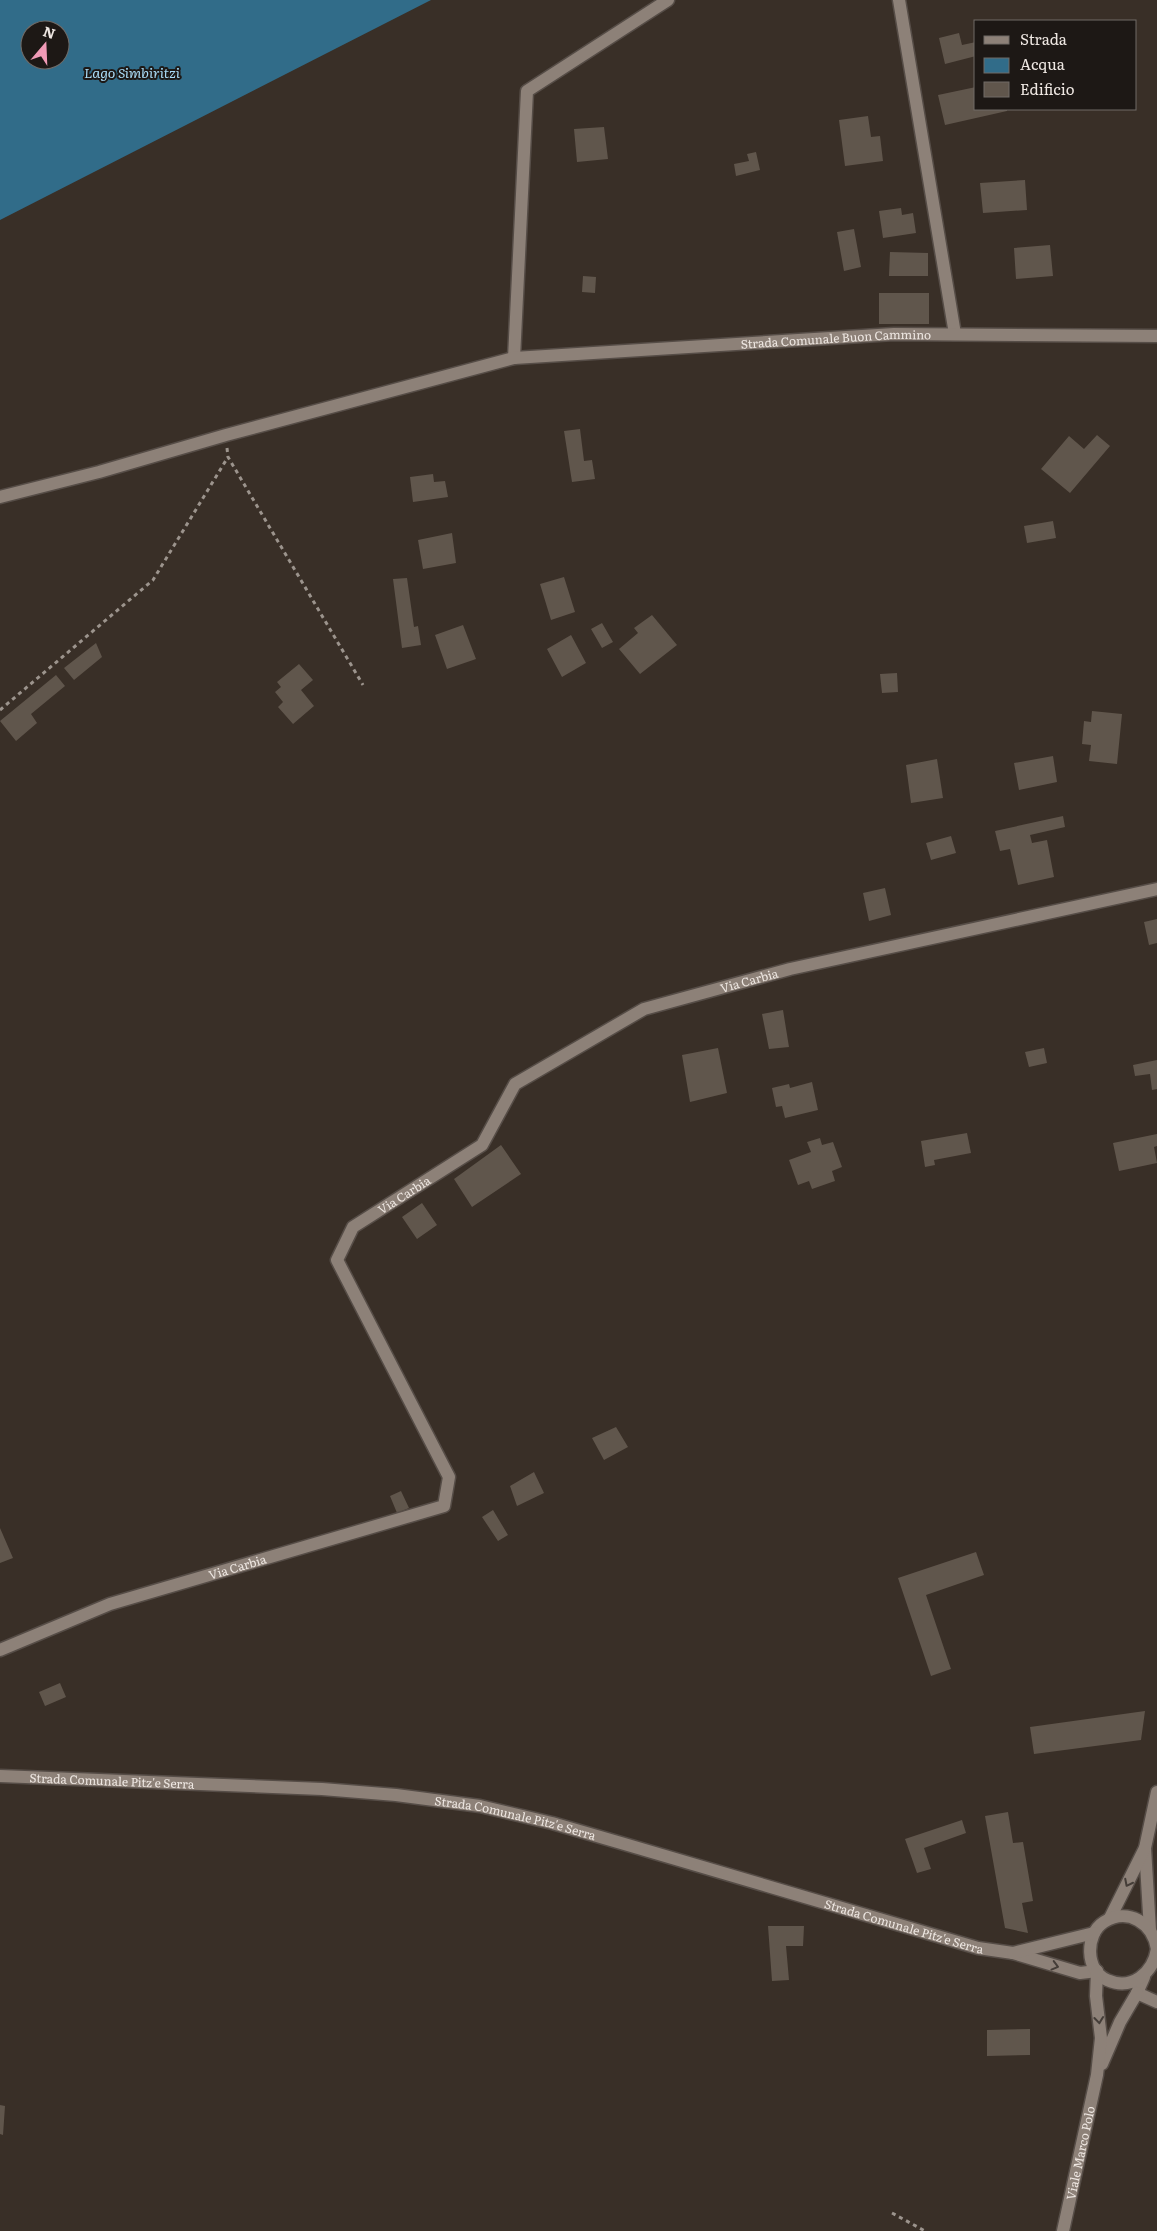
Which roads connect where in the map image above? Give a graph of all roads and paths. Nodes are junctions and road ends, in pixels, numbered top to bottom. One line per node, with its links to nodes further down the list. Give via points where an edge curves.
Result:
1 (668, 0): 5 (street, via 527,91)
2 (899, 0): 3 (street)
3 (954, 334): 4 (street, Strada Comunale Buon Cammino); 5 (street, Strada Comunale Buon Cammino, via 885,334)
4 (1157, 336)
5 (514, 358): 6 (street, Strada Comunale Buon Cammino)
6 (226, 435): 7 (path); 8 (street, Strada Comunale Buon Cammino)
7 (228, 457): 9 (path); 10 (path, via 153,580)
8 (0, 497)
9 (363, 685)
10 (0, 710)
11 (1157, 889): 12 (street, Via Carbia, via 790,969 644,1009 515,1084 482,1145 353,1227 337,1260 449,1477 444,1506 110,1604)
12 (0, 1650)
13 (0, 1776): 20 (street, Strada Comunale Pitz'e Serra, via 322,1789 480,1806 612,1840 978,1948)
14 (1157, 1792): 15 (street)
15 (1145, 1848): 16 (street, one-way to 16); 17 (street)
16 (1110, 1918): 17 (street, via 1132,1917); 18 (street)
17 (1154, 1930): 19 (street)
18 (1094, 1932): 20 (street, Strada Comunale Pitz'e Serra); 21 (street, via 1089,1948)
19 (1157, 1949): 22 (street)
20 (1012, 1953): 21 (street, Strada Comunale Pitz'e Serra, one-way to 21, via 1080,1973)
21 (1097, 1971): 22 (street, via 1106,1980 1119,1982 1133,1981); 25 (street, Viale Marco Polo, one-way to 25, via 1101,2038)
22 (1151, 1971): 23 (street, Viale Marco Polo)
23 (1137, 1993): 24 (street); 25 (street, Viale Marco Polo, via 1120,2022)
24 (1157, 2002)
25 (1097, 2075): 28 (street, Viale Marco Polo)
26 (892, 2214): 27 (path)
27 (924, 2231)
28 (1063, 2231)

